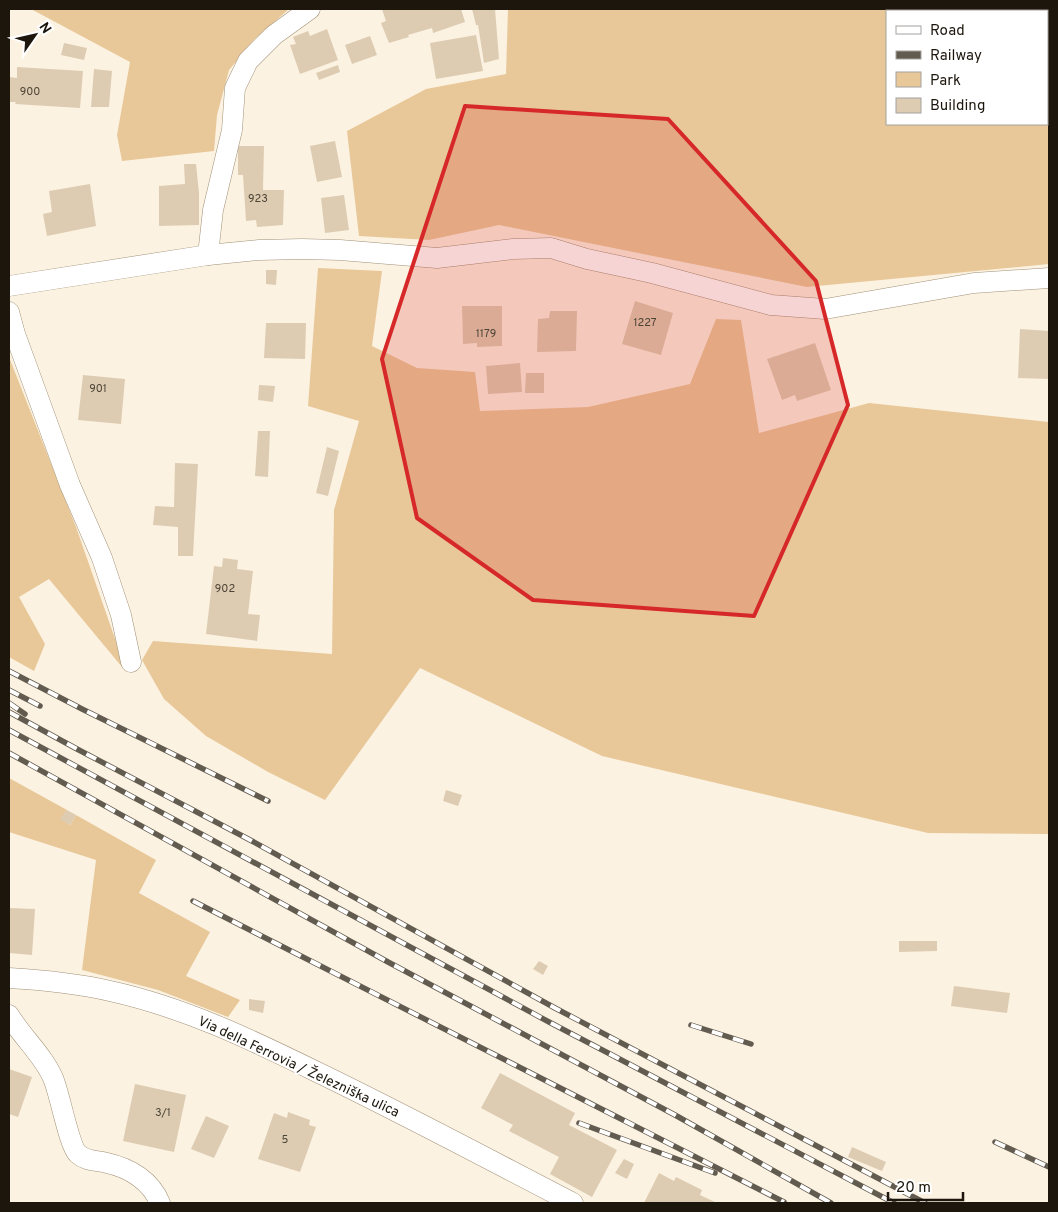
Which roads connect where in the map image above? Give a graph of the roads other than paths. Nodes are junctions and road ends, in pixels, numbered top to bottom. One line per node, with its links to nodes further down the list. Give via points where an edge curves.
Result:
1 (310, 9): 2 (street, via 274,35 248,61 235,88 232,130 213,210)
2 (208, 255): 3 (street, via 259,250 340,250 437,258 551,248 771,306 825,309 974,283); 4 (street)
3 (1049, 278)
4 (9, 286)
5 (9, 312): 6 (street, via 70,485 102,558 121,615)
6 (131, 662)
7 (9, 978): 10 (street, Via della Ferrovia / Železniška ulica, via 60,981 111,991 185,1012 233,1031)
8 (9, 1015): 9 (street, via 53,1077 77,1154 127,1169 144,1180)
9 (160, 1203)
10 (573, 1203)

